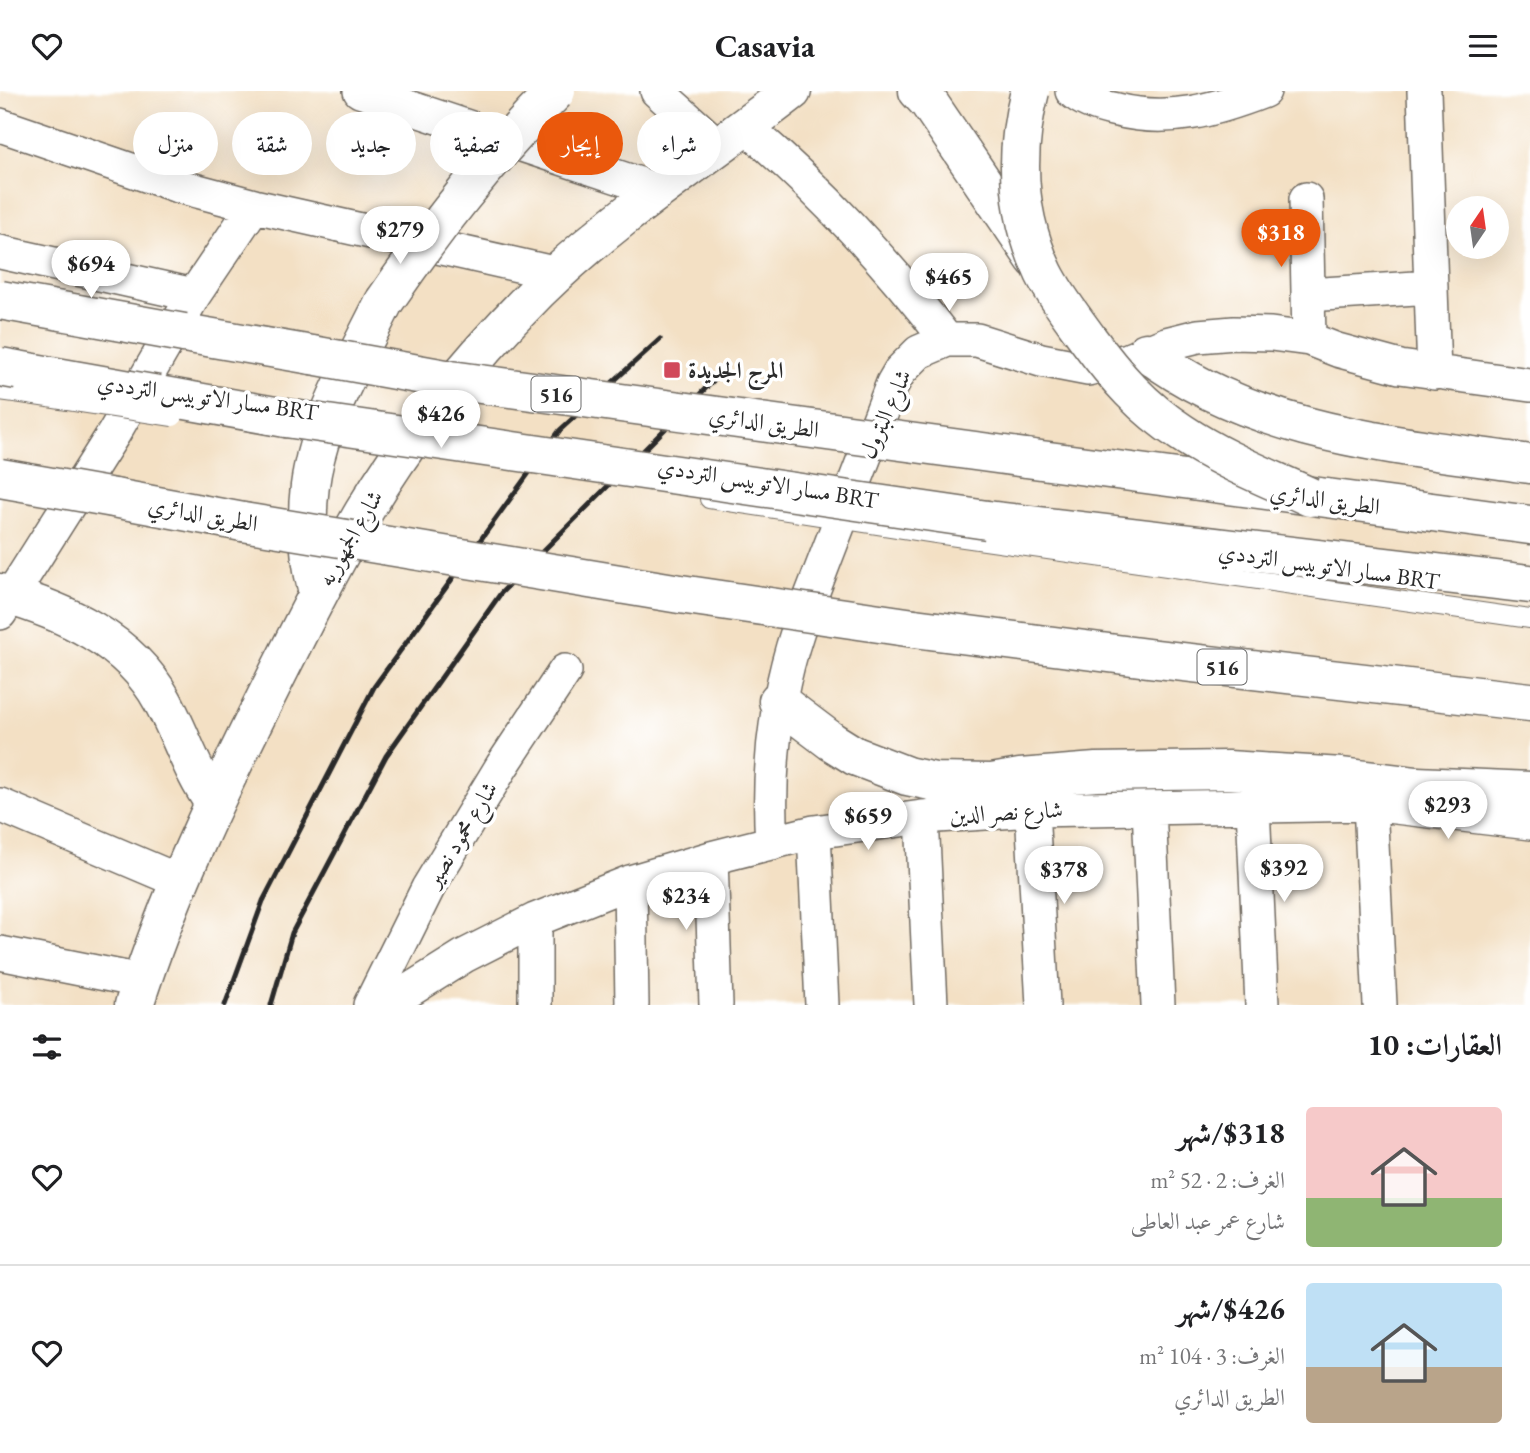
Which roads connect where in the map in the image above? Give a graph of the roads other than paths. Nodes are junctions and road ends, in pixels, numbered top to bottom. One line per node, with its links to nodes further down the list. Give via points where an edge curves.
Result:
1 (360, 91): 12 (street)
2 (556, 91): 38 (main road, bridge, via 450,209 384,302 331,411 319,440 307,500 310,563)
3 (657, 91): 11 (street)
4 (792, 91): 11 (main road, شارع الجمهوريه)
5 (918, 91): 17 (main road, bridge)
6 (1030, 91): 17 (main road, bridge, via 1022,121 1019,184 1027,226)
7 (1264, 91): 9 (street, via 1226,106 1166,117 1103,107)
8 (1424, 91): 18 (street)
9 (1076, 92)
10 (0, 125): 14 (street, via 175,185)
11 (732, 136): 12 (main road, شارع الجمهوريه); 23 (street, via 839,213)
12 (657, 190): 16 (main road, شارع الجمهوريه)
13 (1306, 199): 20 (street)
14 (254, 206): 16 (street); 19 (street)
15 (0, 252): 19 (street)
16 (558, 274): 38 (main road, شارع الجمهوريه, via 474,360 416,433)
17 (1045, 274): 35 (main road, bridge, via 1113,373 1156,414 1205,448)
18 (1431, 287): 20 (street); 25 (street)
19 (194, 295): 39 (street, via 114,433)
20 (1308, 295): 22 (street)
21 (0, 300): 35 (main road, الطريق الدائري / 516, bridge, via 451,380)
22 (1309, 339): 24 (street, شارع البترول, via 1271,334 1198,335); 25 (street, شارع البترول, via 1366,359)
23 (947, 340): 24 (street, شارع البترول, via 977,340 1088,369); 42 (street, شارع البترول, via 919,352 893,383 798,630)
24 (1146, 352): 31 (main road, via 1201,388 1280,418 1387,443)
25 (1434, 373): 27 (street, شارع البترول)
26 (11, 381): 28 (lane, مسار الاتوبيس الترددي BRT); 29 (lane, مسار الاتوبيس الترددي BRT, bridge); 37 (main road, bridge, via 987,520)
27 (1530, 385)
28 (0, 391)
29 (179, 418)
30 (214, 423): 32 (lane, مسار الاتوبيس الترددي BRT)
31 (1530, 464)
32 (542, 473)
33 (0, 478): 43 (main road, الطريق الدائري / 516, bridge, via 680,594 1148,658)
34 (691, 496): 40 (lane, مسار الاتوبيس الترددي BRT)
35 (1310, 497): 36 (main road, الطريق الدائري / 516)
36 (1530, 525)
37 (1530, 584)
38 (318, 593): 44 (main road, شارع الجمهوريه)
39 (4, 601): 44 (main road, via 77,623 109,639 136,663 162,699 196,774)
40 (1530, 619)
41 (565, 671): 60 (street, شارع محمود نصير, via 428,888)
42 (778, 701): 51 (main road, via 855,756 935,782 992,783 1096,772 1228,770 1331,776 1417,786); 53 (street, شارع البترول, via 770,772)
43 (1530, 702)
44 (214, 801): 55 (main road, شارع الجمهوريه)
45 (1370, 804): 47 (street, شارع نصر الدين); 51 (street, شارع نصر الدين); 70 (street)
46 (0, 805): 55 (street)
47 (1253, 806): 48 (street, شارع نصر الدين); 69 (street)
48 (1149, 808): 49 (street, شارع نصر الدين); 68 (street)
49 (1031, 810): 50 (street, شارع نصر الدين); 67 (street)
50 (922, 817): 52 (street, شارع نصر الدين); 66 (street)
51 (1530, 822)
52 (814, 832): 53 (street, شارع نصر الدين); 65 (street)
53 (772, 843): 54 (street, شارع نصر الدين)
54 (711, 858): 56 (street, شارع نصر الدين); 64 (street)
55 (179, 881): 59 (main road, شارع الجمهوريه)
56 (630, 882): 57 (street, شارع نصر الدين); 63 (street)
57 (535, 920): 61 (street, شارع نصر الدين, via 464,956); 62 (street)
58 (0, 953): 59 (street)
59 (138, 993)
60 (370, 1005)
61 (386, 1005)
62 (535, 1005)
63 (632, 1005)
64 (716, 1005)
65 (822, 1005)
66 (931, 1005)
67 (1042, 1005)
68 (1158, 1005)
69 (1262, 1005)
70 (1380, 1005)

